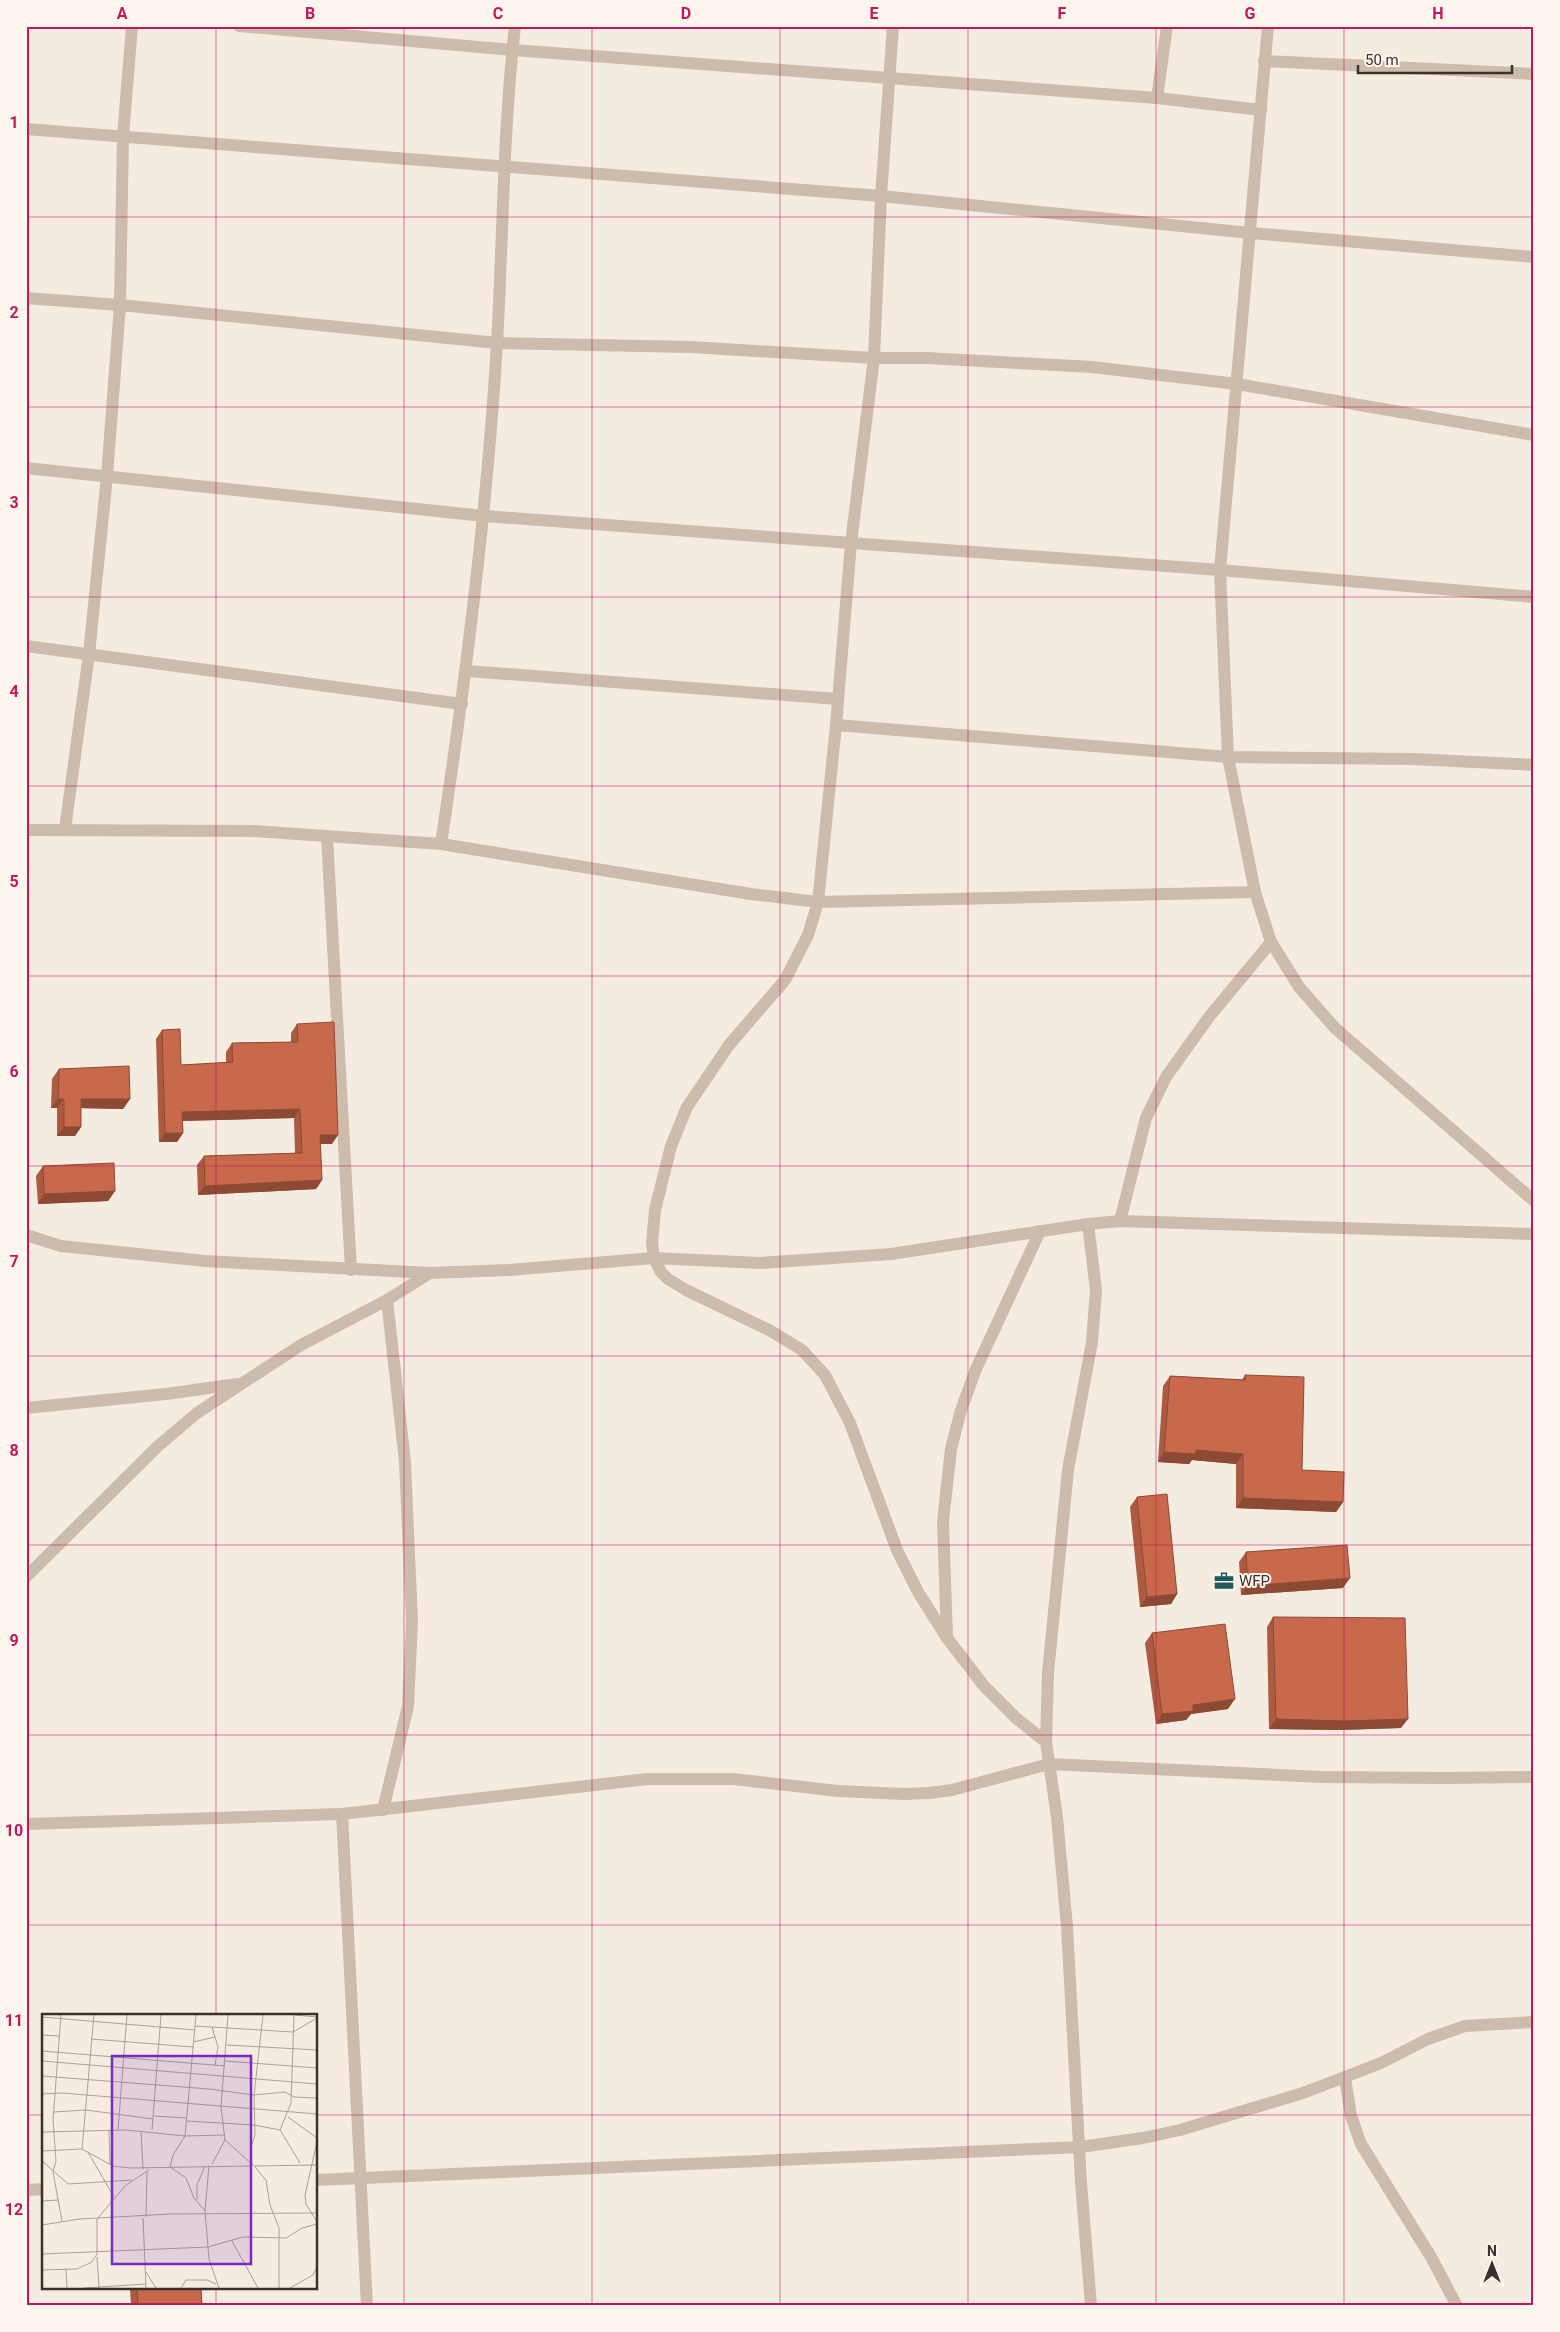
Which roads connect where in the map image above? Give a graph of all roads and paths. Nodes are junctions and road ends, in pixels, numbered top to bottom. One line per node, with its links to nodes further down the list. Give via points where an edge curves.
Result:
1 (132, 26): 14 (street)
2 (239, 26): 7 (street)
3 (515, 26): 7 (street)
4 (893, 26): 10 (street)
5 (1167, 26): 11 (street)
6 (1268, 26): 8 (street)
7 (513, 50): 10 (street); 15 (street)
8 (1264, 61): 9 (street); 12 (street)
9 (1534, 74)
10 (889, 78): 11 (street); 16 (street)
11 (1157, 98): 12 (street)
12 (1260, 110): 17 (street)
13 (26, 129): 14 (street)
14 (123, 136): 15 (street); 20 (street)
15 (505, 166): 16 (street); 21 (street)
16 (881, 196): 17 (street); 22 (street)
17 (1251, 232): 18 (street); 23 (street)
18 (1534, 257)
19 (26, 298): 20 (street)
20 (120, 305): 21 (street); 26 (street)
21 (497, 343): 22 (street, via 691,347); 27 (street)
22 (874, 358): 23 (street, via 1092,366); 28 (street)
23 (1237, 384): 24 (street); 29 (street)
24 (1534, 434)
25 (26, 468): 26 (street)
26 (107, 476): 27 (street); 32 (street)
27 (484, 516): 28 (street); 33 (street)
28 (851, 543): 29 (street); 34 (street)
29 (1220, 570): 30 (street); 37 (street)
30 (1534, 597)
31 (26, 646): 32 (street)
32 (89, 654): 35 (street); 39 (street)
33 (467, 671): 34 (street); 35 (street)
34 (838, 699): 36 (street)
35 (462, 704): 42 (street)
36 (836, 725): 37 (street); 44 (street)
37 (1228, 757): 38 (street, via 1412,759); 43 (street)
38 (1534, 765)
39 (65, 829): 40 (street); 41 (street, via 254,831)
40 (26, 830)
41 (327, 837): 42 (street); 53 (street)
42 (441, 844): 44 (street)
43 (1256, 892): 44 (street); 45 (street)
44 (818, 902): 52 (street, via 808,935 785,980 729,1045 687,1107 671,1146 655,1210)
45 (1271, 942): 46 (street, via 1298,986 1335,1028); 47 (street, via 1209,1016 1166,1077 1146,1118)
46 (1534, 1201)
47 (1120, 1221): 48 (street); 50 (street)
48 (1088, 1224): 49 (street); 60 (street, via 1096,1290 1092,1342 1068,1470 1048,1673)
49 (1040, 1231): 52 (street, via 873,1255 760,1263); 59 (street, via 976,1369 951,1449 943,1521)
50 (1534, 1234)
51 (26, 1235): 53 (street, via 60,1246 205,1261)
52 (654, 1258): 54 (street); 59 (street, via 668,1279 771,1331 802,1350 825,1375 850,1423 897,1550)
53 (351, 1270): 54 (street)
54 (430, 1273): 55 (street)
55 (386, 1300): 56 (street, via 301,1345); 63 (street, via 405,1462 412,1622 408,1706)
56 (239, 1384): 57 (street); 58 (street, via 197,1413 157,1447)
57 (26, 1408)
58 (26, 1577)
59 (947, 1638): 60 (street, via 984,1686)
60 (1046, 1742): 61 (street)
61 (1049, 1764): 62 (street, via 1322,1777); 63 (street, via 929,1793 838,1791 733,1779 646,1779); 68 (street, via 1067,1927)
62 (1534, 1777)
63 (383, 1810): 64 (street)
64 (342, 1814): 65 (street); 69 (street)
65 (26, 1824)
66 (1534, 2022): 67 (street, via 1465,2026)
67 (1345, 2078): 68 (street, via 1180,2130); 75 (street, via 1353,2123 1362,2144)
68 (1080, 2147): 69 (street); 74 (street)
69 (360, 2178): 70 (street); 73 (street)
70 (318, 2180)
71 (42, 2189): 72 (street)
72 (26, 2190)
73 (367, 2306)
74 (1091, 2306)
75 (1457, 2306)

